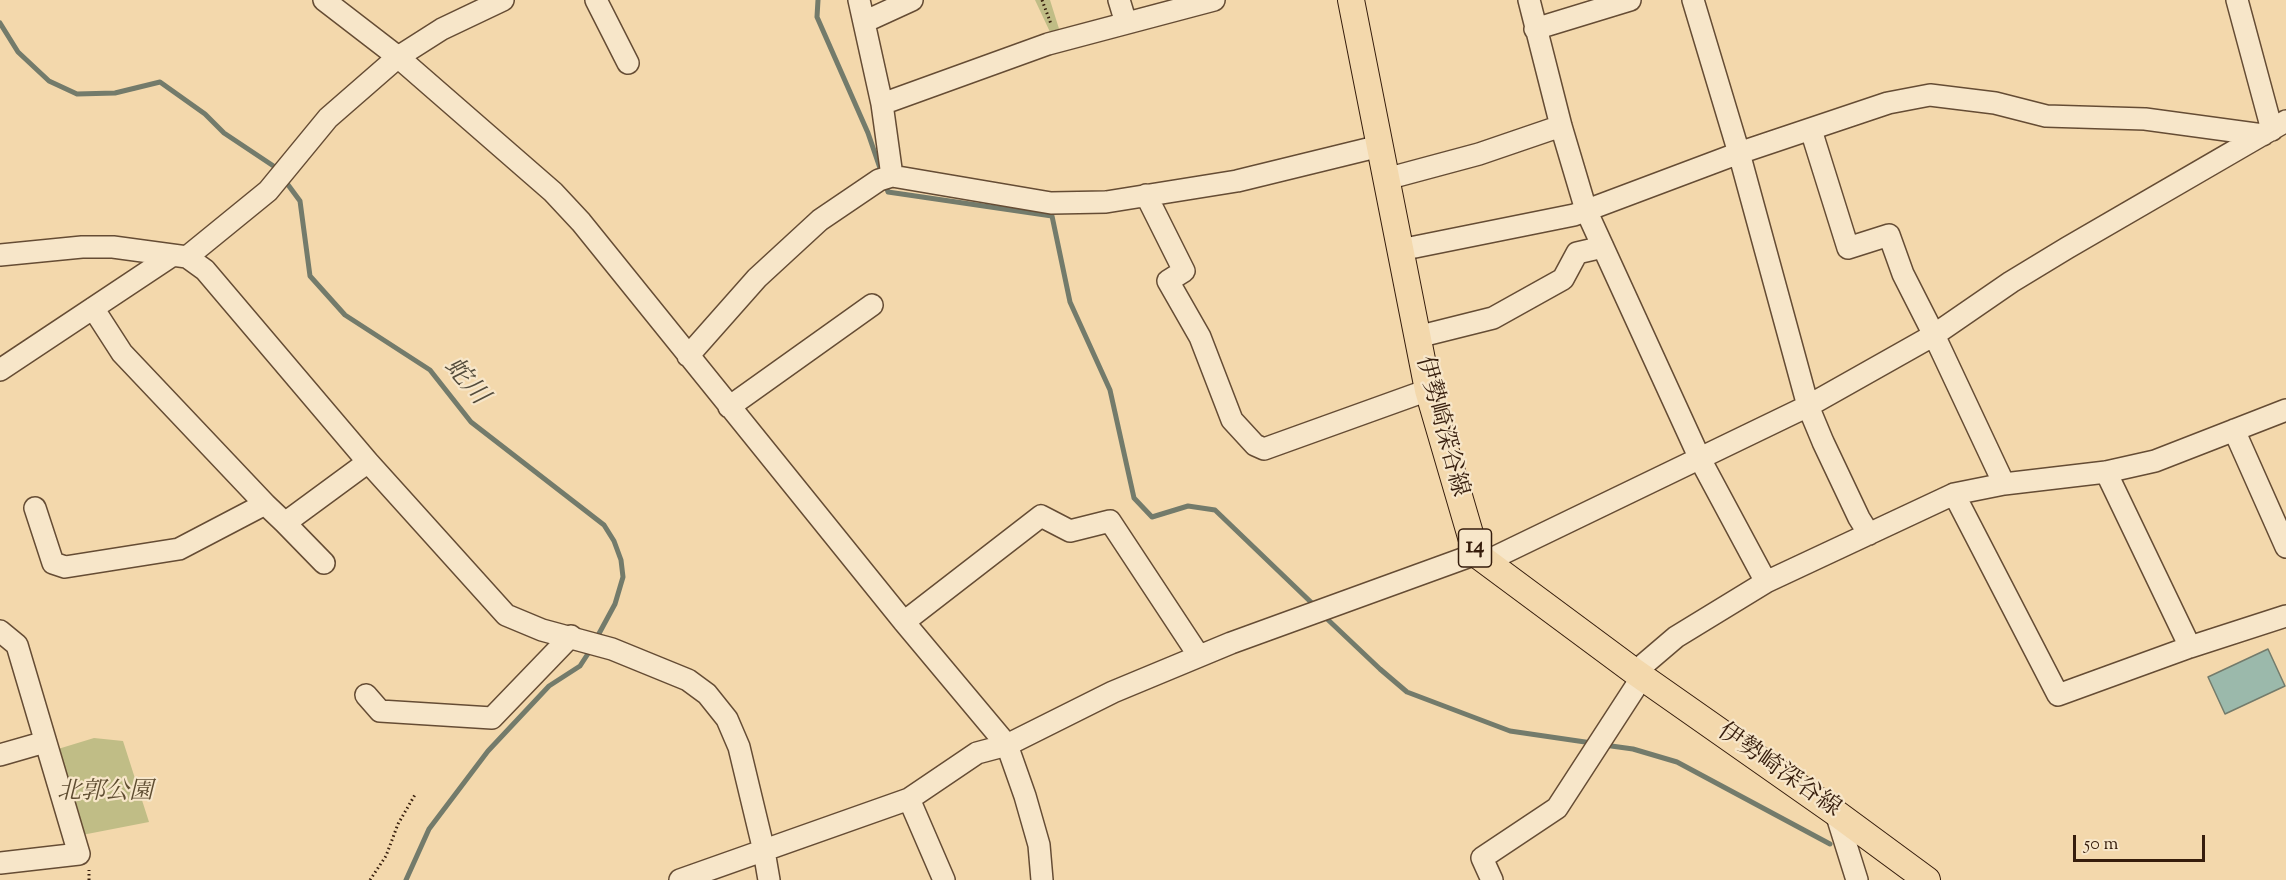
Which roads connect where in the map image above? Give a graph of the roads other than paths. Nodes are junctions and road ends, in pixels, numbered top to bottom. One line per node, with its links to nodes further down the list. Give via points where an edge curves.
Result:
1 (324, 0): 16 (street)
2 (503, 0): 16 (street, via 442,29)
3 (596, 0): 17 (street)
4 (859, 0): 13 (street)
5 (912, 0): 13 (street)
6 (1119, 0): 14 (street)
7 (1214, 0): 14 (street)
8 (1351, 0): 22 (main road, 伊勢崎深谷線 / 14)
9 (1529, 0): 15 (street)
10 (1630, 0): 15 (street)
11 (1693, 0): 23 (street)
12 (2237, 0): 20 (street)
13 (864, 22): 18 (street)
14 (1126, 23): 18 (street, via 1057,41)
15 (1535, 29): 19 (street)
16 (398, 57): 31 (street, via 328,118 267,191); 36 (street, via 553,192)
17 (628, 63)
18 (882, 104): 24 (street)
19 (1561, 126): 25 (street, via 1479,154); 27 (street)
20 (2274, 128): 21 (street, via 2046,116 1995,103 1929,95 1887,103); 34 (street, via 2011,282)
21 (1811, 130): 23 (street); 34 (street, via 1848,248 1889,235 1903,274)
22 (1380, 146): 25 (main road, 伊勢崎深谷線 / 14); 26 (street, via 1237,181)
23 (1739, 153): 27 (street); 39 (street)
24 (892, 176): 26 (street, via 1051,203 1106,202); 36 (street, via 879,180 820,220 757,278)
25 (1386, 179): 29 (main road, 伊勢崎深谷線 / 14)
26 (1146, 195): 38 (street, via 1184,271 1168,281 1200,337 1232,420 1255,445 1264,449)
27 (1586, 210): 28 (street); 29 (street)
28 (1603, 248): 35 (street, via 1577,253 1563,279 1493,318); 43 (street)
29 (1400, 250): 35 (main road, 伊勢崎深谷線 / 14)
30 (0, 255): 31 (street, via 82,247)
31 (180, 256): 33 (street); 44 (street, via 205,270)
32 (872, 305): 40 (street)
33 (93, 308): 37 (street); 48 (street, via 122,353)
34 (1934, 335): 39 (street); 46 (street)
35 (1417, 337): 38 (main road, 伊勢崎深谷線 / 14)
36 (688, 356): 40 (street)
37 (0, 370)
38 (1428, 390): 53 (main road, 伊勢崎深谷線 / 14)
39 (1808, 406): 43 (street); 51 (street)
40 (729, 407): 57 (street)
41 (2286, 410): 42 (street)
42 (2234, 430): 45 (street, via 2155,461); 52 (street)
43 (1700, 459): 53 (street); 55 (street)
44 (368, 462): 50 (street); 59 (street, via 506,615 542,630)
45 (2106, 472): 46 (street); 61 (street)
46 (2004, 484): 47 (street)
47 (1954, 494): 51 (street); 61 (street, via 2058,695)
48 (265, 504): 49 (street, via 179,549 65,567 53,564); 50 (street)
49 (35, 508)
50 (285, 523): 54 (street)
51 (1869, 534): 55 (street)
52 (2286, 547)
53 (1482, 557): 62 (street); 63 (main road, 伊勢崎深谷線 / 14)
54 (324, 563)
55 (1766, 582): 63 (street, via 1676,637)
56 (2286, 616): 61 (street)
57 (904, 622): 62 (street, via 1041,516 1070,531 1110,521); 66 (street)
58 (0, 631): 60 (street)
59 (571, 636): 64 (street, via 492,718 380,711); 70 (street, via 688,680 707,694 727,719 739,747)
60 (8, 647): 65 (street)
61 (2190, 647)
62 (1199, 656): 66 (street, via 1113,692)
63 (1639, 674): 69 (main road, 伊勢崎深谷線 / 14); 76 (street, via 1557,808 1482,858)
64 (366, 695)
65 (45, 742): 67 (street); 71 (street, via 79,854)
66 (1007, 745): 68 (street, via 977,753); 75 (street, via 1039,845)
67 (0, 755)
68 (909, 799): 70 (street); 74 (street)
69 (1836, 813): 77 (street); 78 (main road, 伊勢崎深谷線 / 14)
70 (764, 851): 72 (street); 73 (street)
71 (0, 863)
72 (680, 880)
73 (769, 880)
74 (944, 880)
75 (1042, 880)
76 (1492, 880)
77 (1857, 880)
78 (1927, 880)

